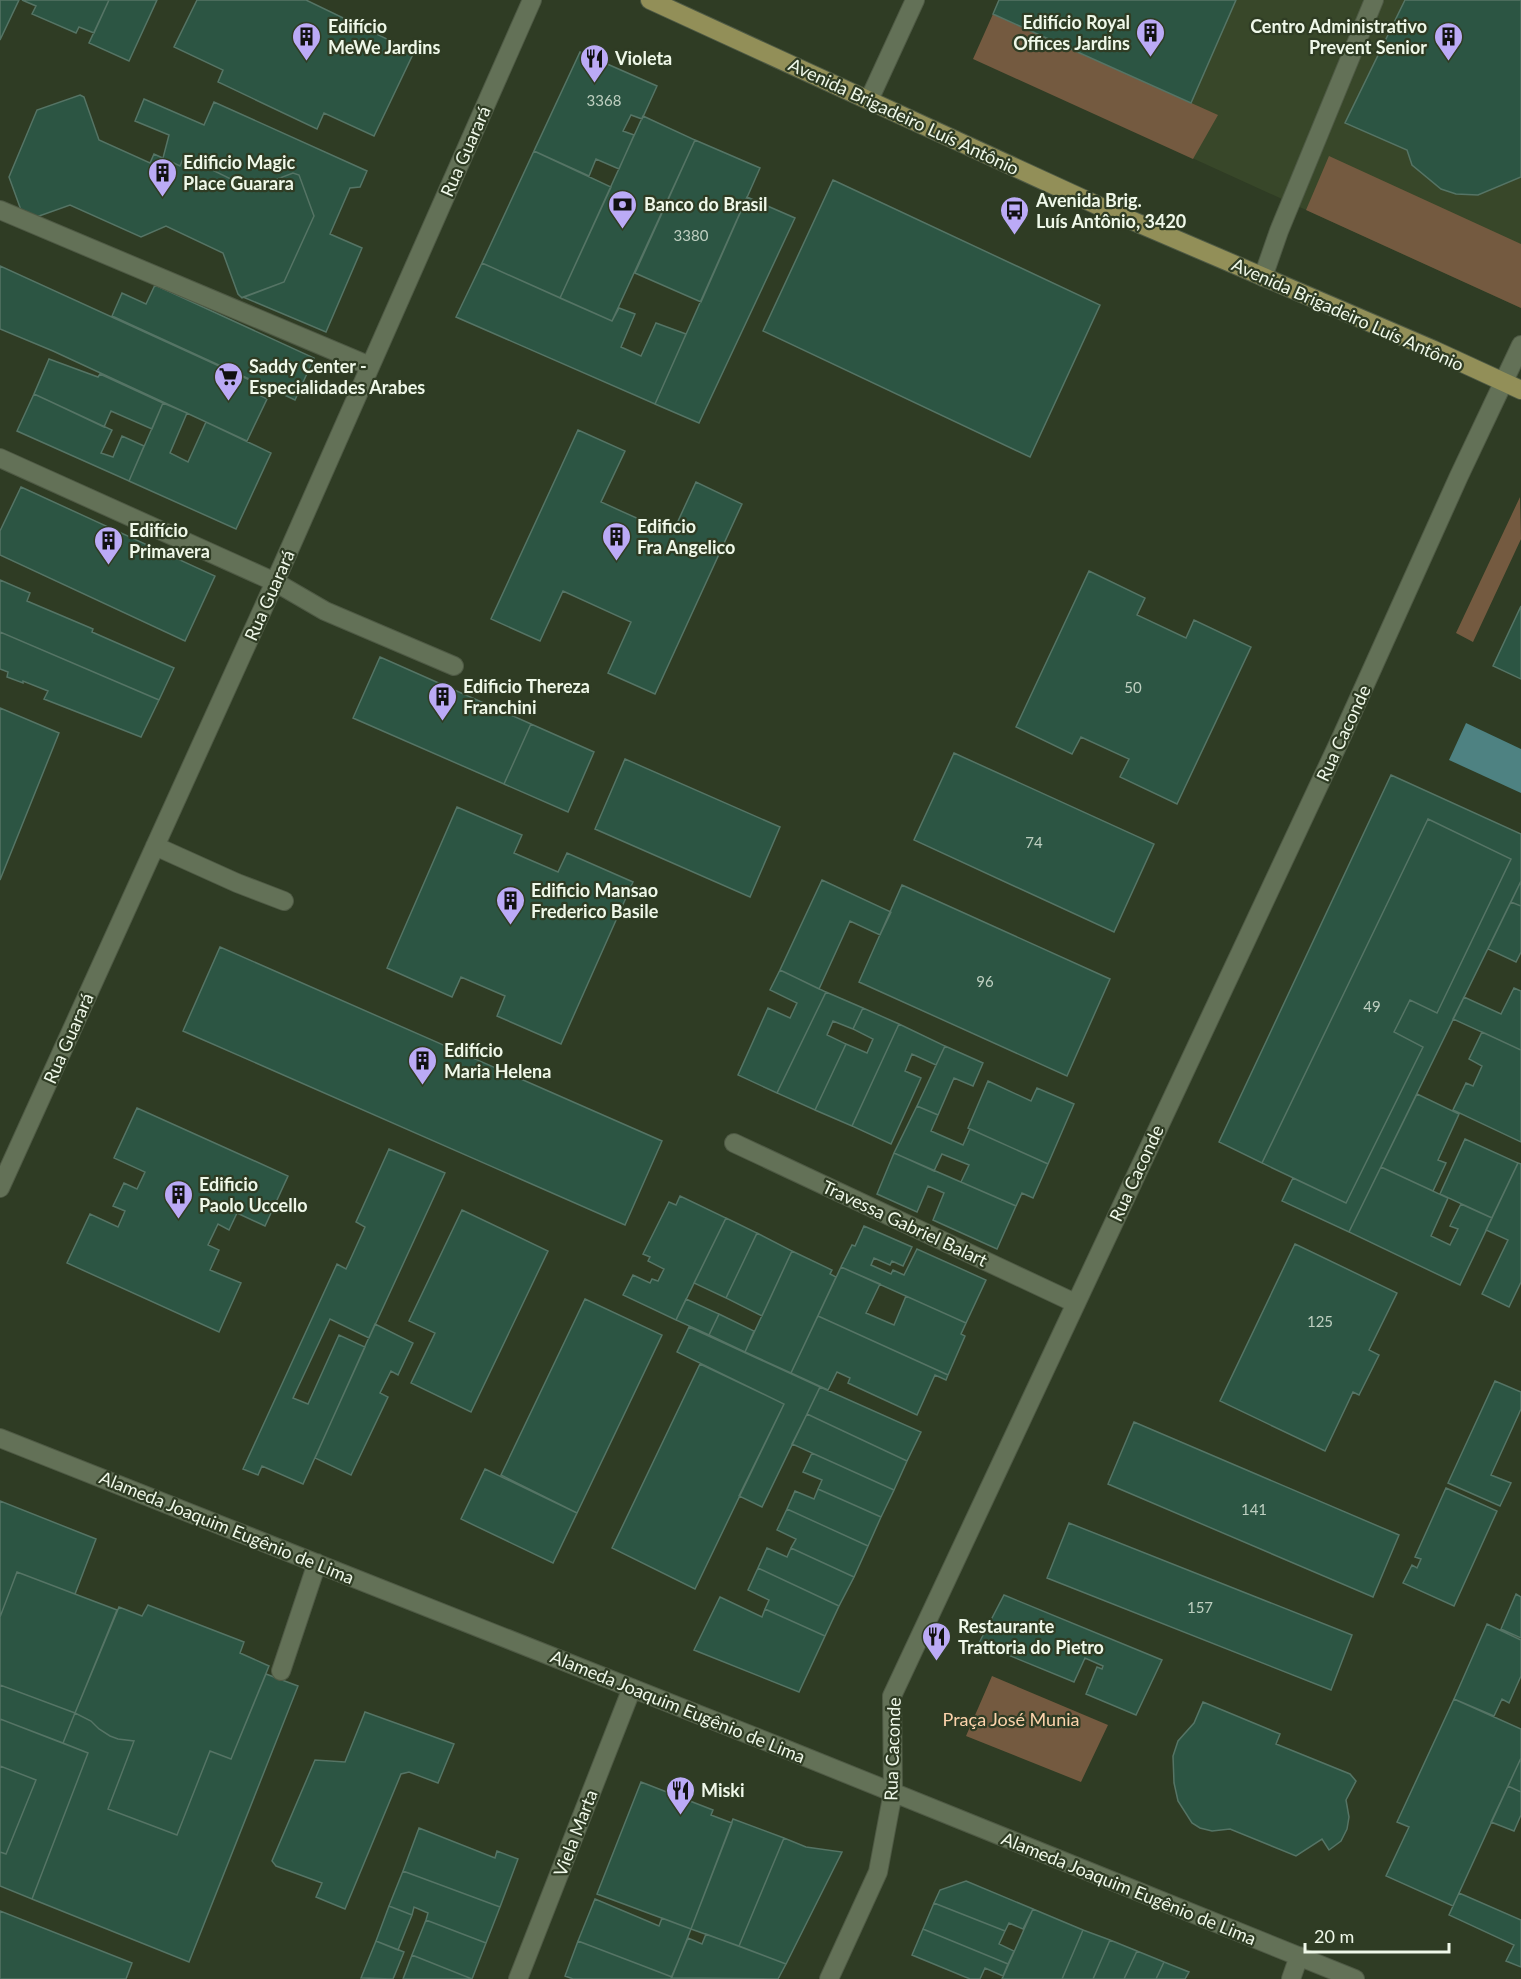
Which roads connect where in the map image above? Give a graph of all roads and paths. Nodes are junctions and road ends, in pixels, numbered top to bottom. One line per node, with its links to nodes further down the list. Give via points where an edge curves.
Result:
1 (532, 0): 9 (street, Rua Guarará)
2 (650, 0): 5 (main road, Avenida Brigadeiro Luís Antônio)
3 (915, 0): 5 (street)
4 (1374, 0): 7 (street)
5 (869, 100): 7 (main road, Avenida Brigadeiro Luís Antônio)
6 (0, 210): 9 (street)
7 (1263, 277): 10 (main road, Avenida Brigadeiro Luís Antônio)
8 (1521, 345): 10 (street, Rua Caconde)
9 (370, 366): 13 (street, Rua Guarará)
10 (1503, 382): 11 (main road, Avenida Brigadeiro Luís Antônio); 19 (street, Rua Caconde, via 1336,749)
11 (1521, 390)
12 (0, 458): 13 (street)
13 (275, 582): 14 (street, via 325,610); 15 (street, Rua Guarará)
14 (454, 666)
15 (155, 846): 16 (street); 18 (street, Rua Guarará)
16 (284, 901)
17 (734, 1143): 19 (street, Travessa Gabriel Balart)
18 (0, 1188)
19 (1075, 1303): 24 (street, Rua Caconde, via 892,1696)
20 (0, 1438): 21 (street, Alameda Joaquim Eugênio de Lima)
21 (317, 1563): 22 (street); 23 (street, Alameda Joaquim Eugênio de Lima)
22 (281, 1671)
23 (632, 1688): 24 (street, Alameda Joaquim Eugênio de Lima); 26 (street, Viela Marta)
24 (893, 1792): 25 (street, Alameda Joaquim Eugênio de Lima); 27 (street, Rua Caconde, via 878,1872)
25 (1299, 1956): 28 (street); 29 (street, Alameda Joaquim Eugênio de Lima)
26 (518, 1979)
27 (829, 1979)
28 (1291, 1979)
29 (1355, 1979)

